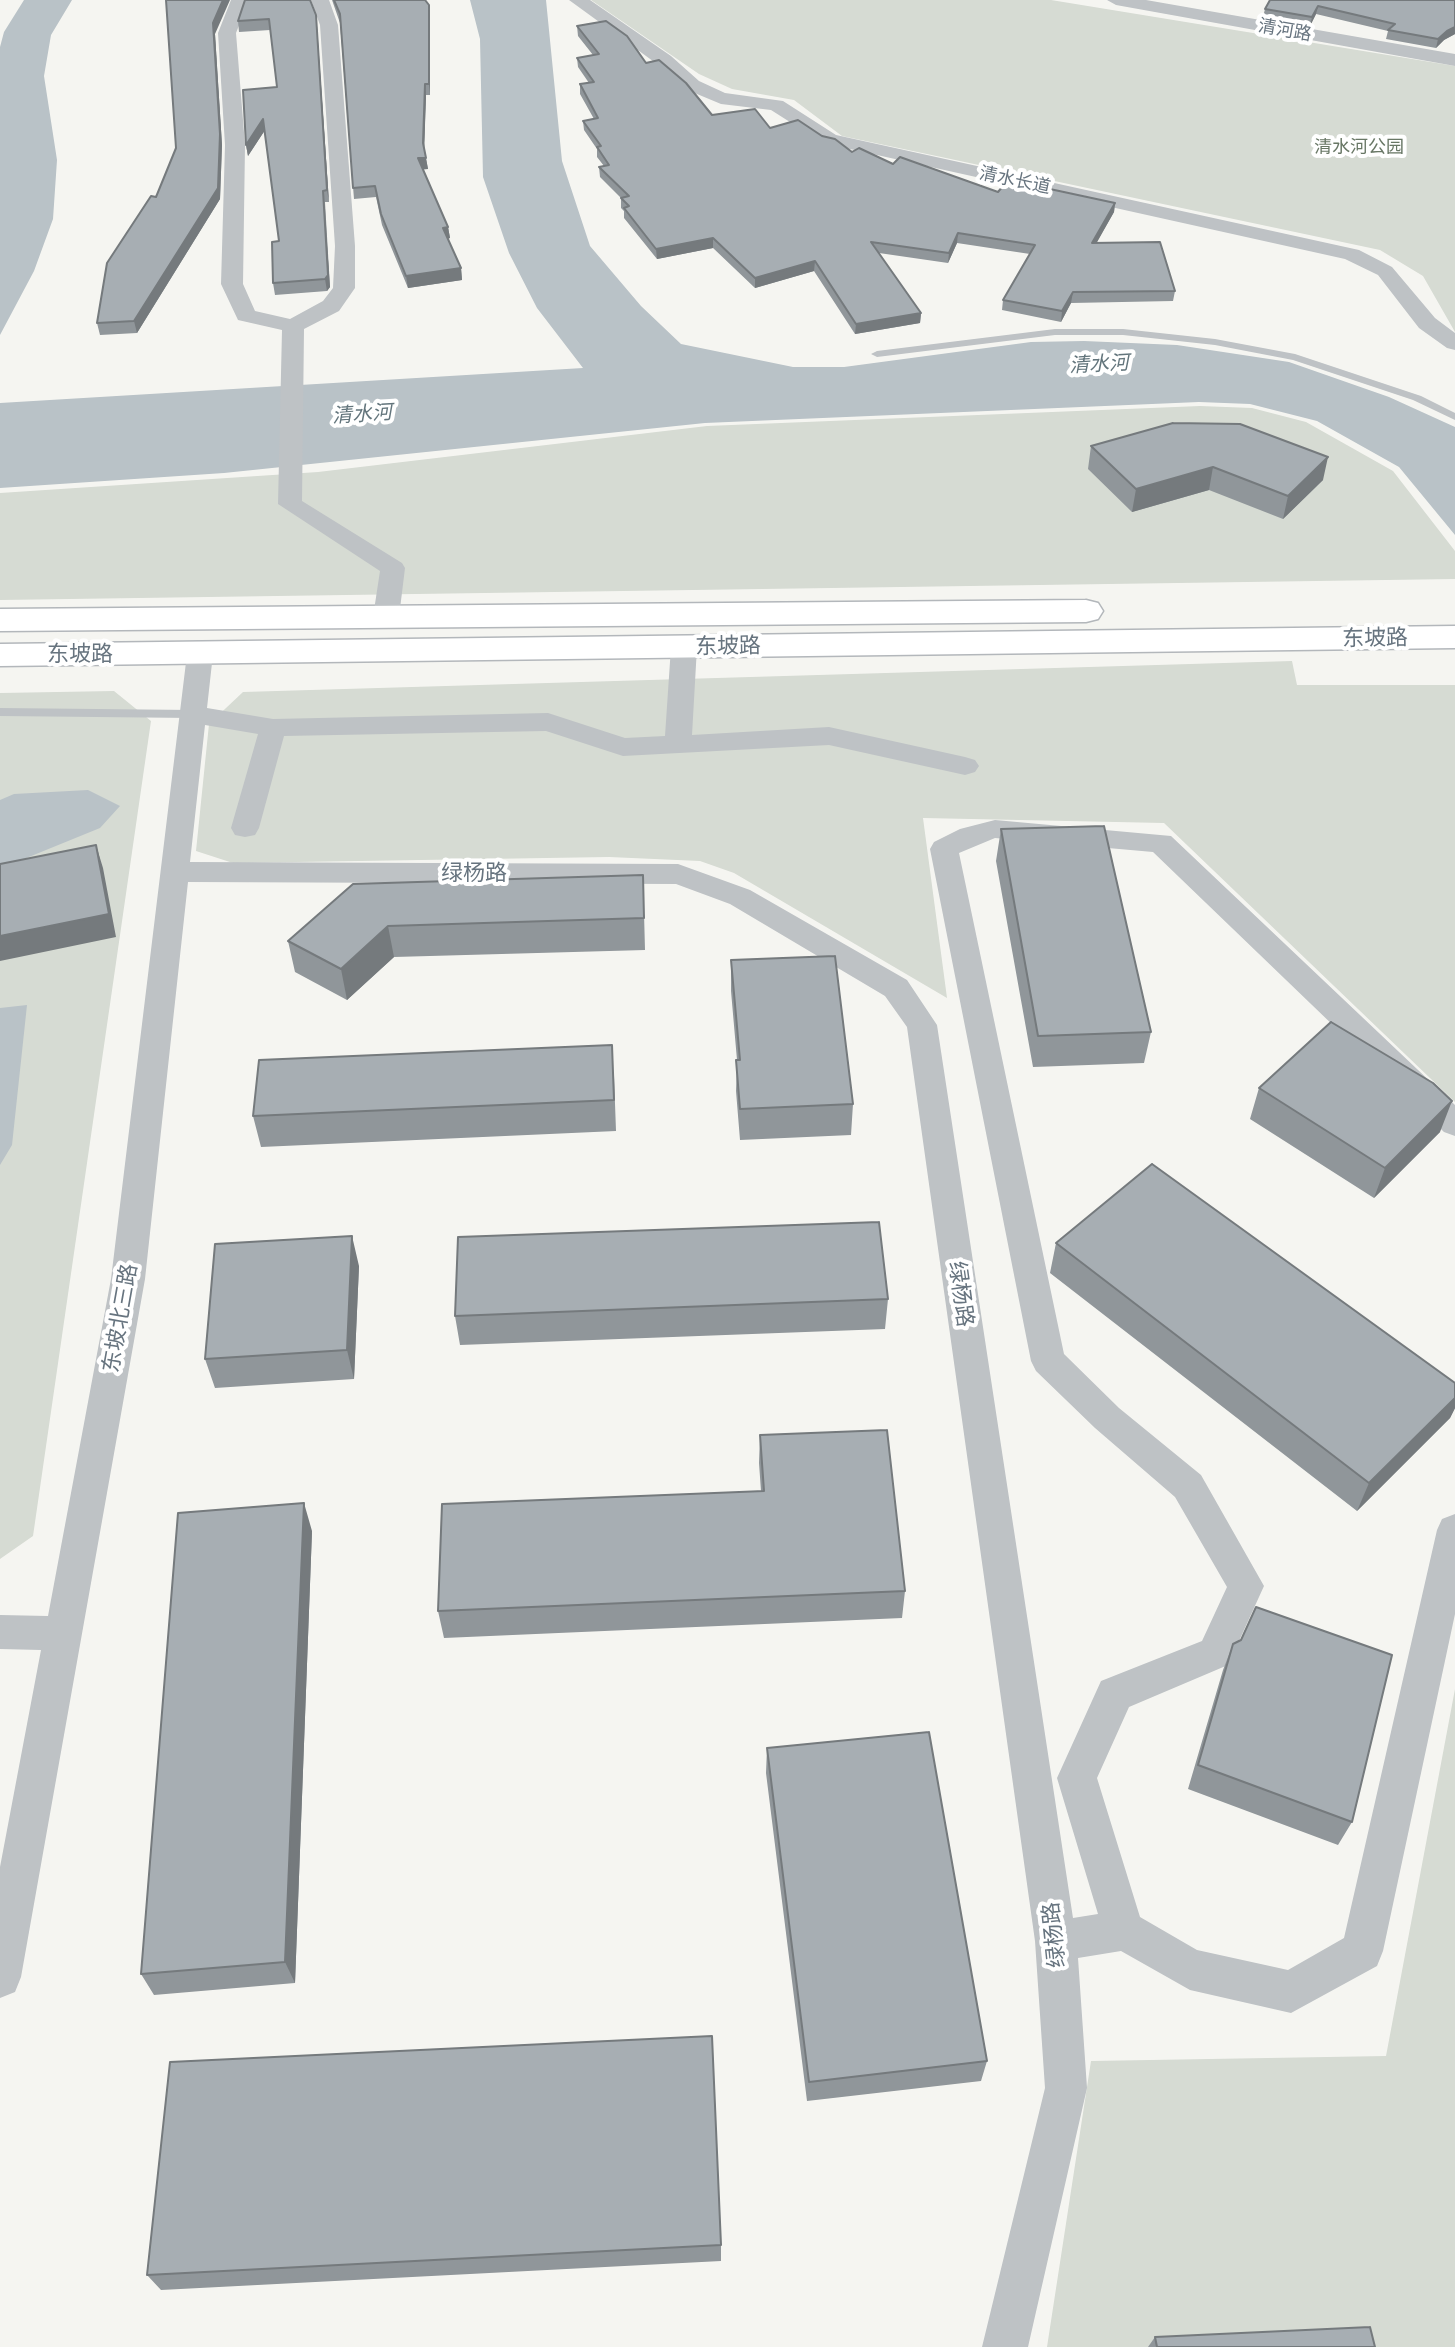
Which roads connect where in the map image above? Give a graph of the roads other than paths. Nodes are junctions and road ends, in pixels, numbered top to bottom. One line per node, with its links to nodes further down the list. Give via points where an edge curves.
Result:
1 (240, 0): 7 (street, via 227,33 235,145 232,284 246,315)
2 (320, 0): 7 (street, via 329,25 344,288 331,306)
3 (578, 0): 8 (street, 清水长道, via 692,85 721,98 776,105 830,139 1352,254 1385,271 1427,323)
4 (1116, 0): 5 (street, 清河路)
5 (1171, 5): 6 (street, 清河路)
6 (1455, 60)
7 (293, 326): 12 (street, via 290,504 393,568)
8 (1455, 343)
9 (877, 354): 10 (lane, via 1055,332 1215,342 1295,357 1417,398)
10 (1455, 417)
11 (1455, 607): 14 (main road, 东坡路)
12 (386, 617): 13 (main road, 东坡路); 14 (main road, 东坡路)
13 (0, 620)
14 (1409, 623): 15 (main road, 东坡路); 16 (main road, 东坡路)
15 (1455, 637)
16 (684, 647): 17 (main road, 东坡路); 22 (street)
17 (200, 654): 18 (main road, 东坡路); 20 (street, 东坡北三路)
18 (1, 660)
19 (0, 712): 20 (lane)
20 (193, 714): 21 (street); 25 (street, 东坡北三路)
21 (273, 728): 22 (street, via 548,722 623,747); 24 (street)
22 (678, 744): 23 (street, via 829,736)
23 (965, 766)
24 (245, 828)
25 (175, 872): 29 (street, 东坡北三路, via 128,1279); 31 (street, 绿杨路, via 678,874 740,897 896,988 922,1025)
26 (1455, 1124): 30 (street, via 1161,843 995,829 944,849 1048,1361 1188,1486 1246,1586 1215,1653 1115,1694 1077,1778)
27 (1455, 1530): 30 (street, via 1362,1951 1291,1992 1190,1969)
28 (0, 1632): 29 (street)
29 (61, 1633): 32 (street, 东坡北三路)
30 (1124, 1930): 31 (street)
31 (1056, 1941): 33 (street, 绿杨路, via 1066,2088)
32 (0, 1977)
33 (1005, 2347)

